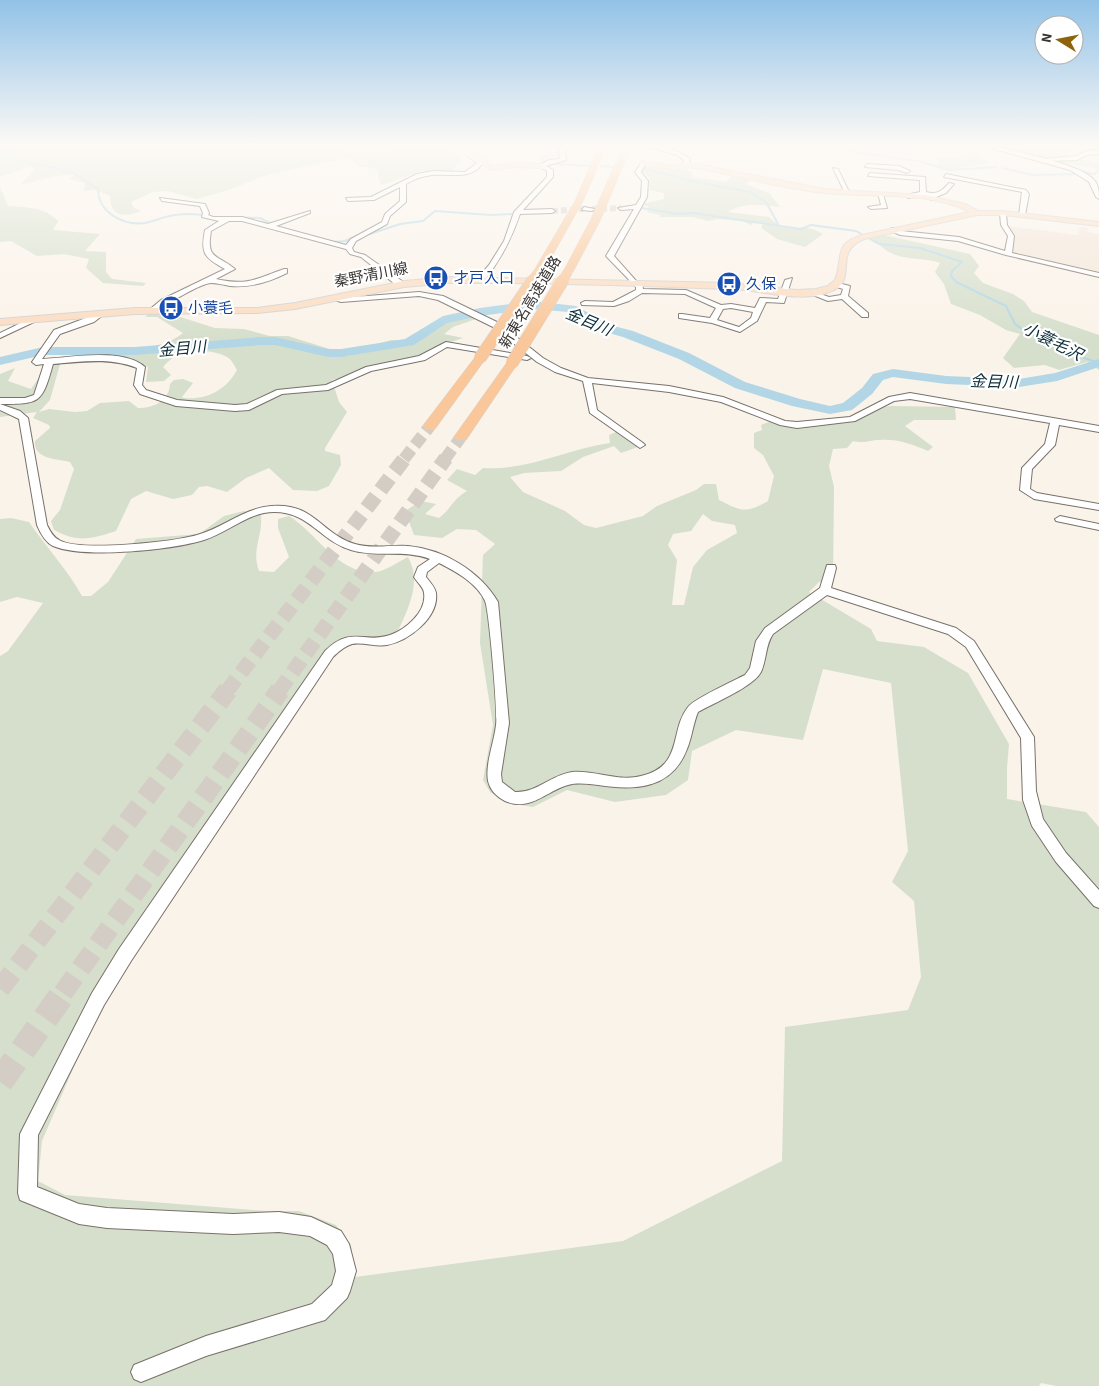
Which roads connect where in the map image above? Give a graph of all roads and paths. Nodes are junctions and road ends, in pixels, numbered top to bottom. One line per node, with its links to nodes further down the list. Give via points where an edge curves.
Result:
1 (203, 209): 15 (street, via 212,219)
2 (396, 209): 19 (street, via 387,215 385,223 353,240)
3 (520, 209): 11 (street)
4 (575, 209): 50 (highway, 新東名高速道路, bridge, via 537,274)
5 (600, 209): 52 (highway, 新東名高速道路, bridge, via 568,272)
6 (638, 209): 28 (street, via 610,256)
7 (969, 209): 12 (main road)
8 (1023, 209): 14 (street)
9 (552, 211): 11 (street)
10 (308, 212): 17 (street)
11 (517, 212): 24 (street, via 507,241)
12 (977, 213): 13 (main road); 18 (main road)
13 (1003, 213): 14 (main road); 20 (street, via 1004,225 1011,236)
14 (1022, 215): 16 (main road)
15 (226, 218): 17 (street, via 260,221); 23 (street, via 208,230 204,248 205,252 231,269)
16 (1099, 224)
17 (270, 226): 19 (street)
18 (892, 230): 20 (street, via 959,239); 27 (main road, via 849,242 842,251 842,276)
19 (348, 248): 26 (street)
20 (1008, 254): 22 (street)
21 (284, 271): 23 (street, via 271,279 251,284 226,285)
22 (1099, 275)
23 (209, 280): 35 (street)
24 (480, 280): 26 (main road, 秦野清川線); 28 (main road, 秦野清川線, via 552,280)
25 (789, 280): 29 (street)
26 (399, 283): 32 (main road, 秦野清川線)
27 (838, 284): 30 (main road, 秦野清川線); 31 (street, via 847,288)
28 (639, 287): 29 (main road, 秦野清川線, via 742,286); 33 (street, via 624,303); 34 (street, via 686,292)
29 (785, 292): 30 (main road, 秦野清川線); 36 (street, via 779,302 763,300)
30 (812, 293): 31 (street, via 828,299)
31 (844, 297): 38 (street)
32 (332, 298): 35 (main road, 秦野清川線, via 298,306 245,311); 45 (street, via 419,294 440,298 501,329)
33 (585, 303)
34 (720, 307): 36 (street); 41 (street)
35 (153, 310): 37 (main road, 秦野清川線)
36 (758, 311): 41 (street, via 754,319 740,330)
37 (99, 315): 40 (main road, 秦野清川線); 44 (street, via 56,332 36,362)
38 (865, 315)
39 (682, 316): 41 (street)
40 (32, 321): 42 (main road, 秦野清川線); 43 (street)
41 (713, 321)
42 (0, 322)
43 (0, 336)
44 (49, 362): 45 (street, via 109,359 134,364 141,367 138,385 143,392 183,405 235,408 249,407 280,392 328,386 370,369 422,358 446,344 523,356); 47 (street, via 42,392 38,396 26,401)
45 (546, 364): 46 (street)
46 (587, 380): 49 (street, via 669,389 723,400 770,419 797,425 852,419 892,399 910,396); 53 (street, via 593,411)
47 (0, 401)
48 (0, 407): 57 (street, via 23,418 42,525 55,542 94,548 190,540 214,533 253,512 286,509 306,514 327,533 351,546 368,550 423,552)
49 (1055, 421): 51 (street); 54 (street, via 1050,445 1027,468 1025,490 1034,496)
50 (430, 426)
51 (1099, 429)
52 (462, 437)
53 (640, 445)
54 (1099, 507)
55 (1060, 519): 56 (street)
56 (1099, 527)
57 (437, 559): 59 (street, via 474,579 488,592 492,602 503,723 495,783 500,791 517,798 536,796 561,780 635,783 664,771 675,761 683,746 688,718 693,710 749,678 756,670 762,641 769,631); 61 (street, via 422,570 420,577 430,591 428,610 409,629 385,641 352,640 329,654 125,954 98,999 29,1134 28,1193 79,1214 233,1224 279,1222 310,1227 334,1238 342,1251 346,1271 340,1291 318,1313 215,1344)
58 (831, 568): 59 (street)
59 (825, 590): 60 (street, via 952,631 970,644 1027,737 1029,791 1042,832)
60 (1099, 901)
61 (141, 1372)

